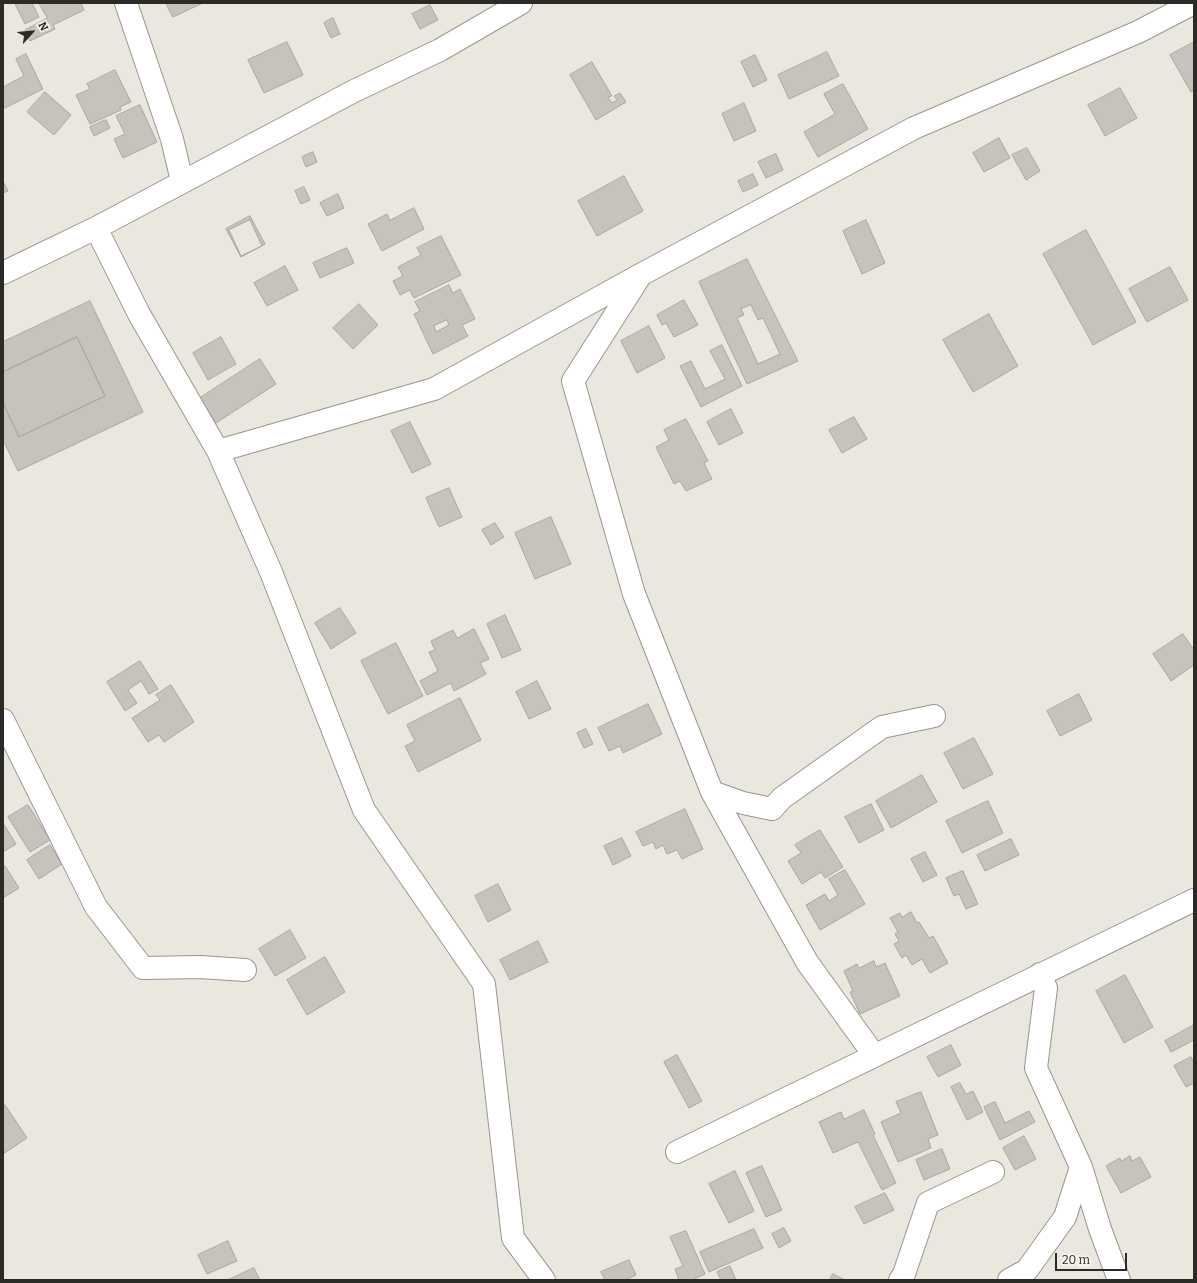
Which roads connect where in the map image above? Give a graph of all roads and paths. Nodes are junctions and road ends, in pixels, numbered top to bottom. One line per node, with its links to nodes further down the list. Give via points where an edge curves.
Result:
1 (126, 3): 4 (street, via 172,140)
2 (521, 3): 4 (street, via 440,50 354,91)
3 (1194, 3): 7 (street, via 1138,32 914,128)
4 (182, 181): 5 (street)
5 (96, 228): 6 (street); 8 (street, via 139,314)
6 (3, 273)
7 (642, 274): 8 (street, via 434,389); 11 (street, via 572,381 634,594)
8 (218, 451): 19 (street, via 271,572 364,810 484,984 513,1238)
9 (934, 716): 11 (street, via 882,728 782,798 772,809 743,804)
10 (3, 720): 13 (street, via 96,907 143,968 200,967)
11 (712, 792): 15 (street, via 807,962)
12 (1194, 900): 14 (street)
13 (244, 970)
14 (1040, 974): 15 (street); 17 (street, via 1046,988 1036,1068)
15 (874, 1055): 16 (street)
16 (677, 1152)
17 (1081, 1167): 21 (street, via 1065,1217 1027,1270); 22 (street)
18 (992, 1172): 20 (street, via 928,1204)
19 (544, 1280)
20 (900, 1280)
21 (1009, 1280)
22 (1119, 1280)

